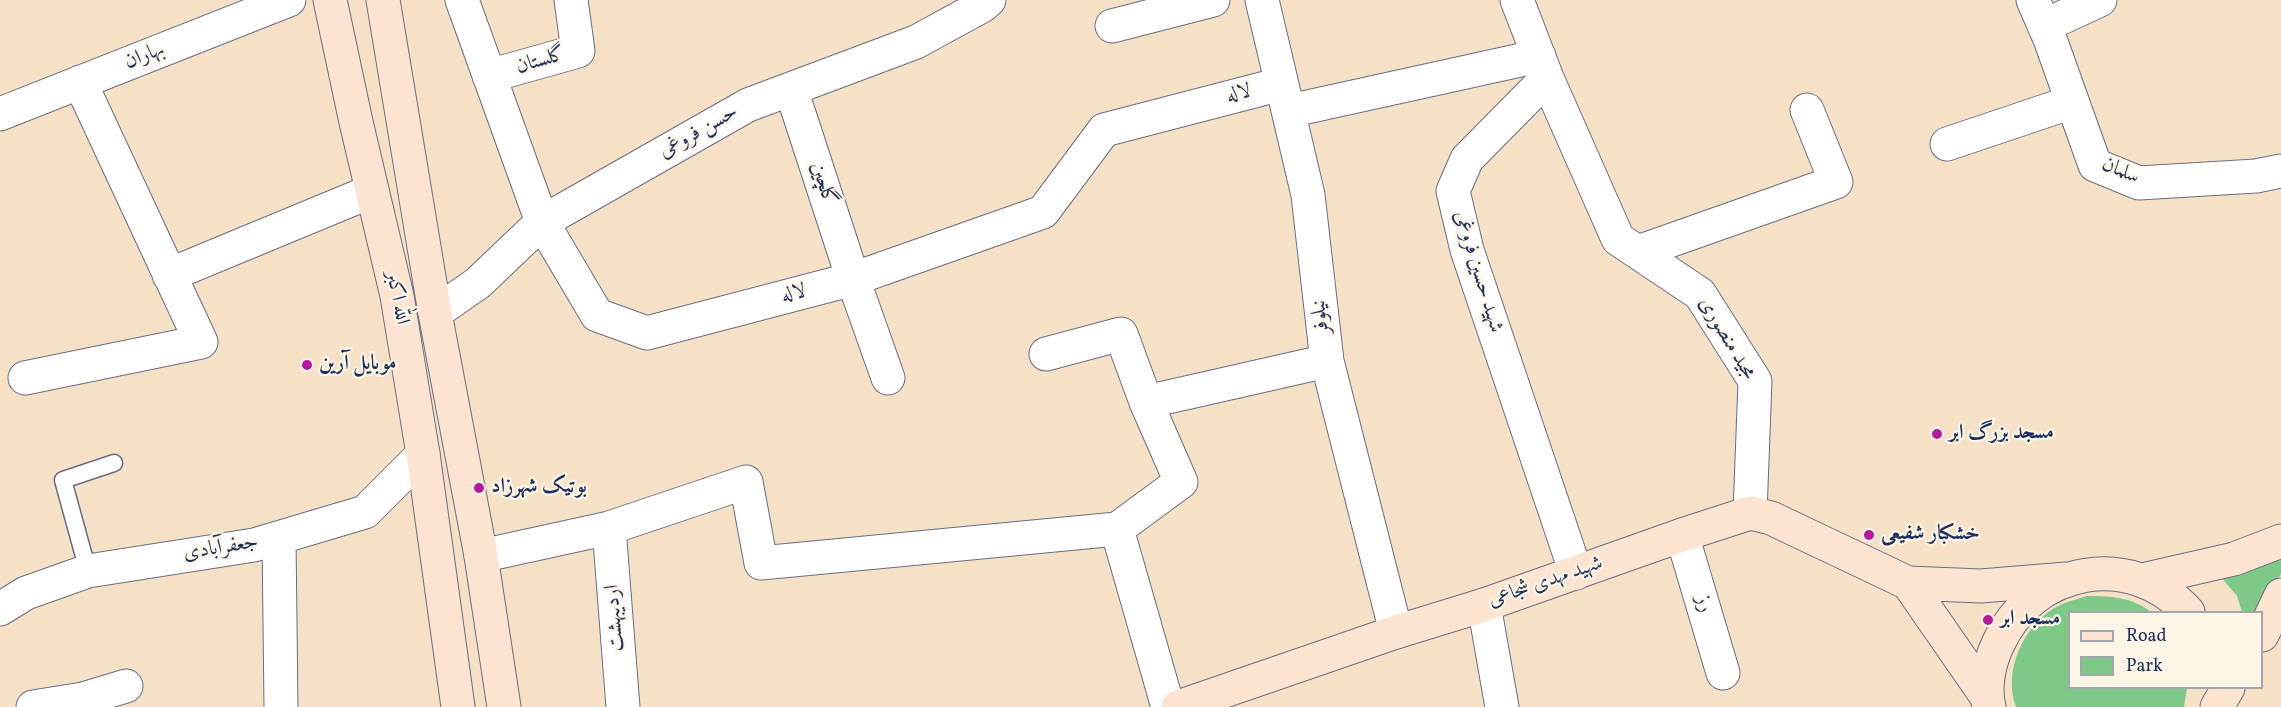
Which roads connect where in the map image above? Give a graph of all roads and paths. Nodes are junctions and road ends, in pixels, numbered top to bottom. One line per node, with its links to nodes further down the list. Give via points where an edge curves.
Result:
1 (289, 0): 15 (street, بهاران)
2 (330, 0): 18 (main road, الله اکبر)
3 (382, 0): 17 (main road, الله اکبر)
4 (462, 0): 14 (street, لاله)
5 (572, 0): 14 (street, گلستان, via 578,51)
6 (989, 0): 16 (street, حسن فروغی, via 916,42)
7 (1213, 0): 12 (street)
8 (1262, 0): 19 (street, نیلوفر)
9 (1517, 0): 13 (street)
10 (2100, 0): 11 (street)
11 (2039, 13): 20 (street, سلمان)
12 (1112, 26)
13 (1543, 67): 19 (street, لاله); 27 (street, مجید منصوری, via 1618,239); 46 (street, شهید حسین فروغی, via 1467,159 1453,191 1467,250)
14 (489, 76): 26 (street, لاله)
15 (80, 82): 22 (street, بهاران); 28 (street)
16 (790, 89): 26 (street, حسن فروغی, via 748,105); 29 (street, گلچین)
17 (397, 91): 18 (main road); 30 (main road, الله اکبر)
18 (350, 94): 25 (main road, الله اکبر)
19 (1285, 97): 29 (street, لاله, via 1104,130 1043,212); 32 (street, نیلوفر, via 1308,195)
20 (2072, 102): 23 (street); 24 (street, سلمان, via 2095,165 2139,183)
21 (1807, 110): 27 (street, via 1836,182)
22 (0, 114)
23 (1947, 144)
24 (2281, 171)
25 (372, 191): 28 (street); 36 (main road, الله اکبر, via 397,296)
26 (542, 222): 29 (street, لاله, via 597,315 646,333); 30 (street, حسن فروغی, via 478,283)
27 (1638, 252): 38 (street, مجید منصوری, via 1700,294 1755,381)
28 (169, 275): 33 (street, via 201,342)
29 (853, 279): 34 (street, گلچین)
30 (435, 314): 44 (main road, الله اکبر)
31 (1046, 354): 35 (street, via 1121,334)
32 (1328, 361): 35 (street); 54 (street, نیلوفر)
33 (25, 378)
34 (888, 378)
35 (1146, 402): 40 (street, via 1180,482)
36 (423, 454): 42 (street, جعفرآبادی, via 366,512); 62 (main road, الله اکبر)
37 (114, 463): 45 (lane, via 63,480)
38 (1750, 513): 41 (main road, شهید مهدی شجاعی); 49 (main road, via 1770,518)
39 (609, 528): 40 (street, via 746,482 761,563); 44 (street); 64 (street, اردیبهشت)
40 (1117, 529): 65 (street)
41 (1682, 535): 46 (main road, شهید مهدی شجاعی); 56 (street, رز)
42 (279, 538): 45 (street, جعفرآبادی); 61 (street)
43 (2281, 540): 48 (main road, via 2234,559)
44 (481, 556): 63 (main road, الله اکبر)
45 (88, 571): 52 (street, جعفرآبادی, via 26,593)
46 (1576, 573): 51 (main road, شهید مهدی شجاعی)
47 (2066, 579): 48 (main road, via 2104,573); 49 (main road, via 1981,586); 58 (main road, via 2032,597 2007,625 1991,660)
48 (2142, 580): 53 (main road, via 2176,599)
49 (1908, 584): 58 (main road)
50 (2281, 596): 55 (main road)
51 (1484, 605): 54 (main road, شهید مهدی شجاعی); 67 (street)
52 (0, 609)
53 (2187, 611)
54 (1396, 632): 66 (main road, شهید مهدی شجاعی)
55 (2263, 633)
56 (1723, 673)
57 (126, 686): 59 (street)
58 (1988, 702)
59 (84, 703): 60 (street)
60 (33, 707)
61 (281, 707)
62 (458, 707)
63 (504, 707)
64 (623, 707)
65 (1168, 707)
66 (1178, 707)
67 (1502, 707)

